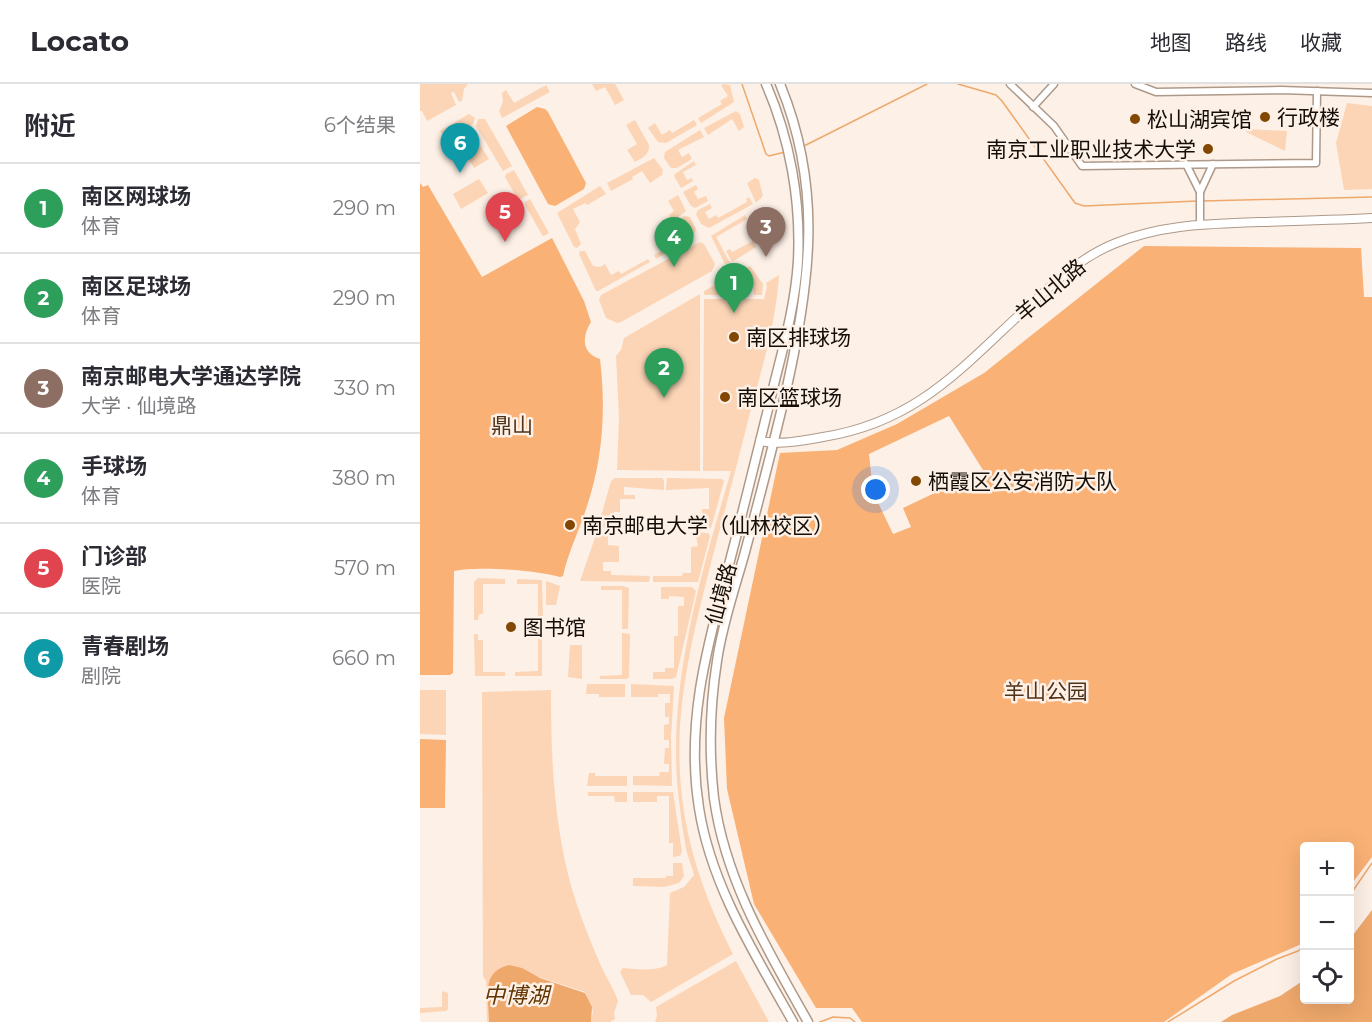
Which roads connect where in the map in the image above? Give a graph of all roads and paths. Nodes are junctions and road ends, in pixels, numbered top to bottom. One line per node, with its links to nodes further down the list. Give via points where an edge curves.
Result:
1 (766, 84): 15 (main road, 仙境路, via 790,158 798,224 797,272 790,314)
2 (780, 84): 16 (main road, 仙境路, via 791,109 802,155 809,227 800,324)
3 (1010, 84): 9 (street)
4 (1054, 84): 9 (street)
5 (1135, 84): 6 (street, via 1156,92)
6 (1281, 87): 7 (street)
7 (1317, 91): 8 (street); 11 (street, via 1316,163)
8 (1372, 93)
9 (1033, 107): 10 (street, via 1054,126 1082,166)
10 (1186, 164): 11 (street); 12 (street)
11 (1213, 164): 12 (street)
12 (1200, 192): 14 (street)
13 (1372, 219): 14 (street, 羊山北路)
14 (1200, 224): 16 (street, 羊山北路, via 1138,235 1068,270 946,382 901,413 849,433)
15 (760, 441): 16 (street, 羊山北路); 18 (main road, 仙境路, via 700,678 696,787 714,867 751,947)
16 (774, 444): 17 (main road, 仙境路, via 717,659 712,708 714,798 735,880 761,938)
17 (807, 1019)
18 (793, 1022)

